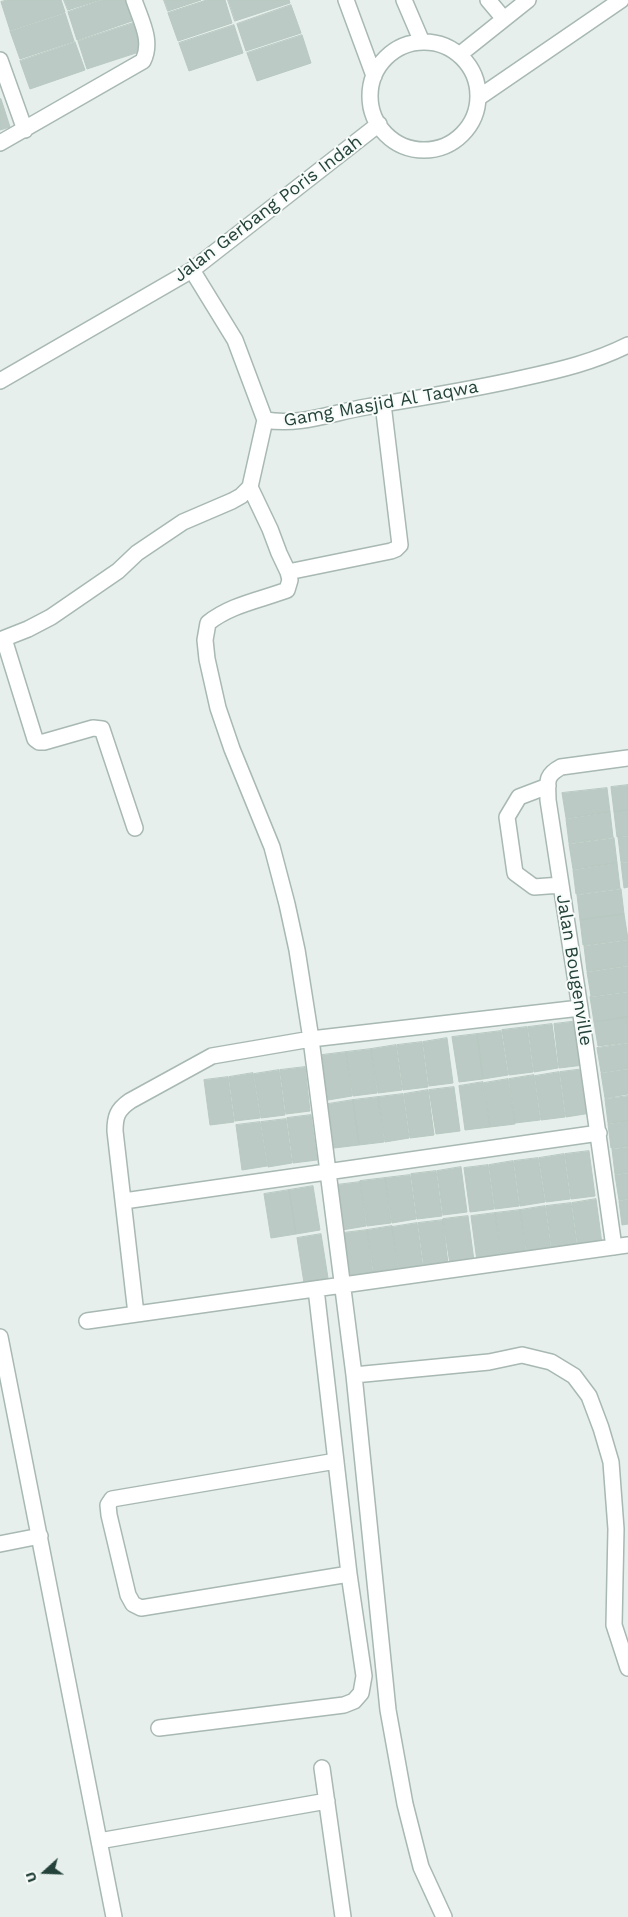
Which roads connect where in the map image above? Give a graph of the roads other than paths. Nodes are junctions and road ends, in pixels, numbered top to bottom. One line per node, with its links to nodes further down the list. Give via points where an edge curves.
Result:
1 (134, 0): 14 (street, via 148,42 143,62)
2 (346, 0): 11 (street)
3 (404, 0): 8 (street)
4 (488, 0): 7 (street)
5 (528, 0): 7 (street)
6 (621, 0): 12 (street)
7 (504, 18): 9 (street)
8 (422, 42): 9 (street, via 442,45); 11 (street, via 390,54)
9 (459, 55): 12 (street, via 474,75)
10 (0, 60): 14 (street)
11 (374, 76): 13 (street, via 370,96)
12 (478, 98): 13 (street, via 470,125 456,139 438,148 411,148 398,143)
13 (379, 124): 16 (street, Jalan Gerbang Poris Indah)
14 (25, 130): 15 (street)
15 (0, 143)
16 (192, 270): 18 (street, Jalan Gerbang Poris Indah); 20 (street, Gamg Masjid Al Taqwa, via 234,340)
17 (628, 345): 19 (street, Gamg Masjid Al Taqwa, via 577,366)
18 (0, 381)
19 (383, 404): 20 (street, Gamg Masjid Al Taqwa, via 291,423); 22 (street, via 400,545 391,551)
20 (265, 420): 21 (street)
21 (250, 487): 22 (street); 23 (street, via 232,501 183,522 51,616)
22 (288, 572): 29 (street, via 287,590 220,613 208,624 205,640 218,708 272,847 297,950)
23 (2, 640): 26 (street, via 35,739 44,742 93,728 102,729)
24 (628, 758): 25 (street, via 561,767 551,772)
25 (548, 786): 27 (street, Jalan Bougenville); 27 (street, via 519,797 507,817 515,873 534,887)
26 (135, 828)
27 (561, 885): 28 (street, Jalan Bougenville)
28 (580, 1008): 29 (street); 30 (street, Jalan Bougenville)
29 (311, 1039): 31 (street); 32 (street, via 212,1056 120,1107 115,1131)
30 (598, 1133): 31 (street); 33 (street, Jalan Bougenville)
31 (328, 1173): 32 (street); 34 (street)
32 (124, 1201): 36 (street)
33 (621, 1246): 34 (street)
34 (343, 1285): 35 (street); 39 (street)
35 (316, 1289): 36 (street); 40 (street)
36 (136, 1314): 37 (street)
37 (87, 1321)
38 (0, 1337): 41 (street)
39 (354, 1375): 44 (street, via 488,1362 522,1355 551,1362 574,1376 589,1396 611,1462 616,1529 614,1624); 51 (street, via 388,1710 405,1804 421,1867)
40 (336, 1461): 43 (street); 43 (street, via 112,1499 108,1505 109,1515 128,1595 133,1604 141,1608)
41 (40, 1536): 42 (street); 48 (street)
42 (0, 1544)
43 (349, 1574): 45 (street, via 364,1676 361,1693 354,1701 344,1705)
44 (628, 1668)
45 (159, 1728)
46 (322, 1768): 47 (street)
47 (327, 1801): 48 (street); 50 (street)
48 (99, 1841): 49 (street)
49 (114, 1917)
50 (343, 1917)
51 (444, 1917)

